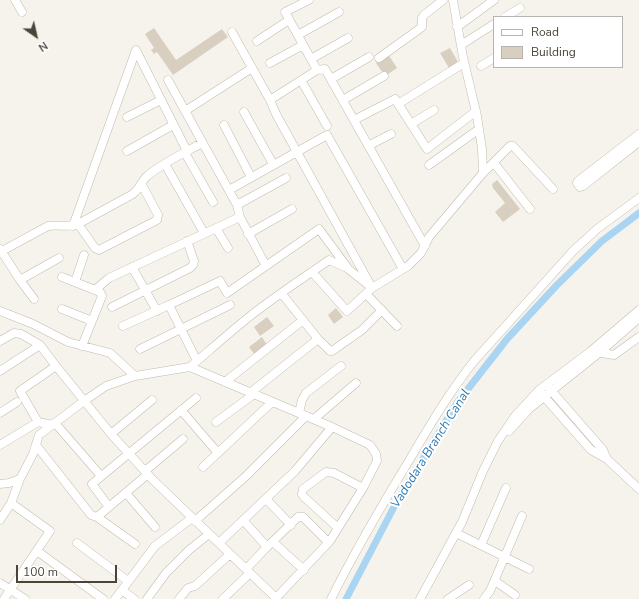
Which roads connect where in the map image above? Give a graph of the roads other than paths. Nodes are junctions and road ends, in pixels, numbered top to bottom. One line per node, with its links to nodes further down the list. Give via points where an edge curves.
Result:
1 (15, 0): 7 (street)
2 (309, 0): 10 (street, via 285,12)
3 (443, 0): 20 (street, via 424,15 420,29)
4 (453, 0): 11 (street)
5 (494, 0): 11 (street)
6 (520, 8): 9 (street)
7 (22, 12)
8 (339, 12): 14 (street)
9 (507, 16)
10 (289, 20): 14 (street); 16 (street)
11 (457, 27): 18 (street)
12 (492, 28): 18 (street)
13 (232, 32): 26 (street)
14 (298, 35): 17 (street)
15 (348, 38): 22 (street)
16 (257, 40)
17 (303, 45): 22 (street); 24 (street)
18 (461, 45): 23 (street)
19 (369, 57): 29 (street)
20 (379, 58)
21 (493, 59): 25 (street)
22 (311, 60): 27 (street)
23 (464, 63): 35 (street); 38 (street)
24 (270, 64)
25 (481, 66)
26 (252, 68): 33 (street); 37 (street)
27 (317, 70): 29 (street, via 325,69); 31 (street)
28 (384, 76): 34 (street)
29 (331, 79): 34 (street)
30 (168, 80): 37 (street)
31 (301, 80): 33 (street); 45 (street)
32 (161, 100): 40 (street); 43 (street); 71 (street, via 136,50)
33 (270, 100): 52 (street)
34 (343, 100): 41 (street)
35 (398, 104): 41 (street, via 395,99); 42 (street)
36 (434, 110): 42 (street)
37 (185, 111): 50 (street)
38 (476, 111): 42 (street, via 427,149); 46 (street)
39 (244, 112): 57 (street)
40 (127, 117)
41 (354, 120): 51 (street)
42 (411, 124)
43 (173, 125): 53 (street); 54 (street)
44 (224, 125): 60 (street)
45 (327, 126)
46 (479, 129): 58 (street); 59 (street)
47 (392, 134): 51 (street)
48 (639, 134): 49 (street, via 578,181 578,185 582,186)
49 (639, 142)
50 (202, 143): 54 (street); 64 (street)
51 (368, 146): 76 (street)
52 (297, 150): 57 (street); 84 (street, via 327,134); 91 (street)
53 (127, 151)
54 (186, 152): 56 (street); 66 (street)
55 (494, 163): 59 (street); 63 (street, via 510,146 514,146); 69 (street)
56 (164, 164): 62 (street, via 146,178); 73 (street)
57 (273, 164): 60 (street)
58 (429, 165)
59 (484, 173): 76 (street, via 429,237)
60 (251, 177): 64 (street)
61 (286, 178): 67 (street)
62 (142, 185): 71 (street, via 133,194); 71 (street, via 158,215 157,220 99,250)
63 (553, 189)
64 (229, 190): 67 (street)
65 (639, 198): 196 (street, via 602,225 573,251 460,379 383,503)
66 (213, 202)
67 (237, 205): 70 (street)
68 (292, 209): 74 (street)
69 (530, 209)
70 (240, 217): 72 (street); 74 (street)
71 (76, 225): 78 (street, via 48,226)
72 (216, 228): 73 (street); 77 (street)
73 (204, 233): 75 (street)
74 (248, 234): 81 (street)
75 (187, 241): 82 (street); 90 (street, via 194,265)
76 (425, 246): 84 (street)
77 (228, 248)
78 (0, 251): 87 (street)
79 (84, 255): 88 (street)
80 (59, 258): 87 (street)
81 (266, 266): 83 (street, via 319,229); 94 (street, via 227,293 220,281)
82 (132, 267): 89 (street, via 109,278); 90 (street)
83 (347, 268): 85 (street, via 329,260); 91 (street)
84 (403, 269): 91 (street)
85 (312, 272): 91 (street, via 347,311); 92 (street)
86 (62, 277): 88 (street)
87 (20, 280): 93 (street)
88 (75, 282): 89 (street)
89 (95, 290): 104 (street, via 102,296)
90 (145, 290): 96 (street); 101 (street)
91 (369, 291): 98 (street)
92 (282, 294): 103 (street); 115 (street)
93 (34, 299)
94 (170, 305): 101 (street); 107 (street)
95 (230, 305): 107 (street)
96 (112, 307)
97 (62, 309): 104 (street)
98 (382, 310): 106 (street); 109 (street, via 362,330 330,352)
99 (639, 310): 114 (street)
100 (0, 311): 112 (street)
101 (157, 311): 105 (street)
102 (639, 318): 114 (street)
103 (303, 320): 109 (street); 121 (street)
104 (92, 321): 112 (street)
105 (124, 326)
106 (397, 326)
107 (181, 329): 113 (street); 115 (street)
108 (639, 337): 114 (street, via 614,355)
109 (318, 339): 124 (street)
110 (0, 341): 111 (street, via 17,333)
111 (40, 345): 116 (street); 119 (street)
112 (82, 346): 120 (street, via 110,353)
113 (140, 349)
114 (595, 352): 123 (street)
115 (197, 361): 118 (street)
116 (56, 366): 128 (street); 135 (street, via 20,391)
117 (341, 366): 133 (street, via 306,393 302,400)
118 (190, 367): 120 (street); 121 (street)
119 (0, 371)
120 (135, 376): 128 (street, via 106,386)
121 (225, 382): 124 (street)
122 (356, 383): 134 (street)
123 (549, 388): 125 (street); 145 (street)
124 (252, 394): 130 (street); 136 (street)
125 (541, 394): 145 (street, via 592,450); 166 (street, via 515,416 501,436)
126 (196, 398): 131 (street)
127 (152, 400): 139 (street)
128 (84, 401): 137 (street); 139 (street)
129 (17, 402): 132 (street)
130 (272, 402): 133 (street); 144 (street)
131 (181, 410): 143 (street); 144 (street)
132 (0, 414)
133 (302, 414): 134 (street); 161 (street, via 245,477)
134 (314, 419): 138 (street)
135 (38, 422): 137 (street); 141 (street)
136 (216, 422)
137 (54, 424): 142 (street, via 39,435); 148 (street)
138 (332, 427): 151 (street, via 370,445 376,454 377,461); 155 (street, via 295,471)
139 (111, 434): 143 (street)
140 (183, 439): 147 (street)
141 (0, 445)
142 (36, 445): 149 (street); 159 (street, via 91,515)
143 (128, 453): 147 (street); 148 (street)
144 (218, 453): 146 (street)
145 (608, 459): 153 (street)
146 (203, 467)
147 (146, 473): 154 (street); 161 (street)
148 (101, 476): 157 (street, via 92,484)
149 (20, 479): 150 (street); 156 (street)
150 (0, 484)
151 (363, 488): 165 (street); 165 (street, via 334,473 326,472 303,489 304,497)
152 (506, 488): 173 (street)
153 (639, 489)
154 (126, 493): 157 (street); 164 (street)
155 (266, 499): 162 (street); 163 (street)
156 (11, 503): 160 (street); 174 (street, via 50,532)
157 (109, 507): 159 (street)
158 (522, 516): 176 (street)
159 (97, 517): 170 (street)
160 (0, 520)
161 (194, 520): 167 (street); 181 (street, via 155,546)
162 (243, 520): 171 (street); 172 (street)
163 (291, 525): 168 (street, via 301,516); 172 (street)
164 (155, 527)
165 (338, 528): 168 (street)
166 (456, 533): 173 (street); 197 (street)
167 (209, 534): 171 (street); 193 (street, via 166,573)
168 (328, 542): 178 (street)
169 (77, 543): 181 (street)
170 (135, 544)
171 (219, 544): 175 (street)
172 (270, 544): 178 (street); 179 (street)
173 (481, 545): 176 (street)
174 (37, 551): 184 (street); 190 (street)
175 (230, 554): 179 (street); 194 (street, via 195,586 188,588)
176 (504, 557): 177 (street); 180 (street)
177 (529, 569)
178 (304, 570): 187 (street)
179 (248, 571): 187 (street); 195 (street)
180 (495, 580): 186 (street); 199 (street)
181 (128, 581): 185 (street)
182 (0, 583): 184 (street)
183 (469, 584): 198 (street)
184 (11, 589): 188 (street); 189 (street)
185 (122, 590): 191 (street); 192 (street)
186 (515, 595)
187 (275, 598)
188 (4, 599)
189 (25, 599)
190 (103, 599)
191 (115, 599)
192 (134, 599)
193 (147, 599)
194 (179, 599)
195 (223, 599)
196 (331, 599)
197 (420, 599)
198 (448, 599)
199 (484, 599)

